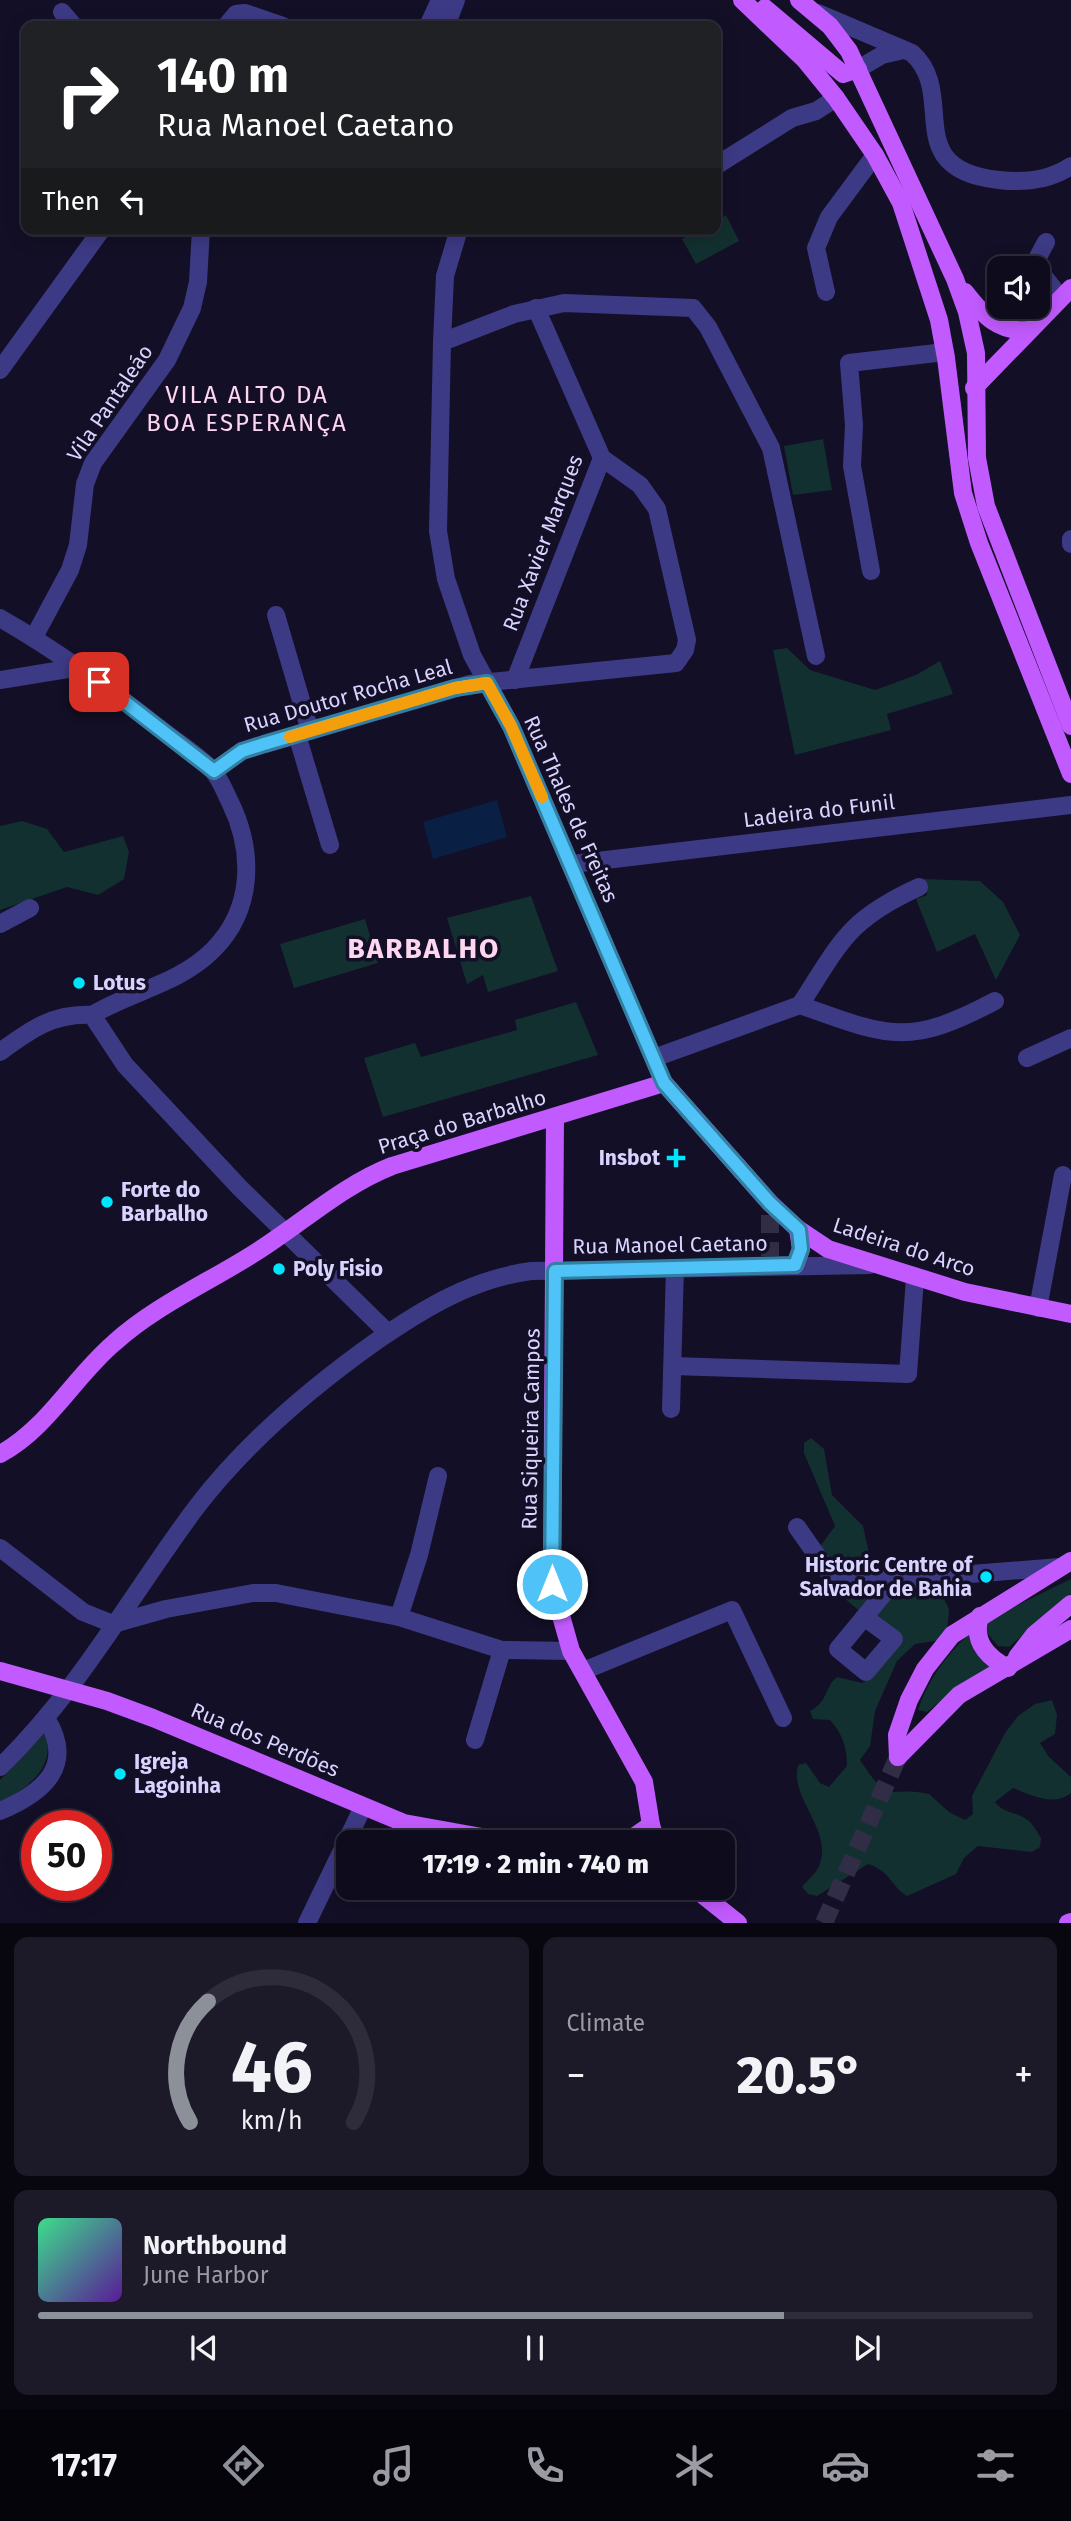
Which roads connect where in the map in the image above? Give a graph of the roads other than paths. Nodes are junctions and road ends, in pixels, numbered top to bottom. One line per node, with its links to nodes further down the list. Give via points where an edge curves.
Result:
1 (440, 0): 11 (street)
2 (456, 0): 12 (street)
3 (742, 0): 15 (main road, via 805,60)
4 (749, 0): 14 (main road, via 770,11 843,74)
5 (799, 0): 7 (main road)
6 (62, 12): 8 (street)
7 (815, 12): 13 (street); 14 (main road, via 841,39)
8 (70, 21)
9 (230, 21): 10 (street, via 245,13)
10 (268, 21)
11 (430, 21)
12 (448, 21)
13 (903, 50): 14 (street, via 882,55); 18 (street, via 912,53 925,69 935,138 955,166 979,177 1014,181 1049,177)
14 (858, 69): 24 (main road)
15 (836, 98): 16 (main road); 17 (street, via 816,111 792,118)
16 (875, 155): 26 (street, via 829,217 816,248); 31 (main road, via 911,229)
17 (721, 163)
18 (1071, 166)
19 (98, 235): 32 (street)
20 (201, 235): 41 (street, Vila Pantaleáo, via 192,308 167,360 93,463 70,570)
21 (457, 235): 30 (street, Rua Thales de Freitas, via 445,276)
22 (1046, 242): 23 (street)
23 (1039, 256)
24 (955, 279): 29 (main road, via 998,326); 33 (main road, via 973,338)
25 (1050, 279): 27 (street)
26 (827, 292)
27 (1066, 293): 29 (main road)
28 (536, 308): 30 (street); 35 (street, Rua Xavier Marques); 42 (street, via 564,303 682,306 701,316 771,448)
29 (1030, 330): 33 (main road)
30 (442, 342): 46 (street, Rua Thales de Freitas, via 441,553 472,654)
31 (945, 352): 34 (main road); 38 (street, via 849,363 852,466)
32 (0, 370)
33 (978, 384): 34 (main road); 47 (main road, via 977,458 986,506)
34 (953, 409): 50 (main road, via 958,465 970,517)
35 (602, 458): 45 (street, Rua Xavier Marques); 45 (street, Rua Doutor Rocha Leal, via 639,485 662,519 687,640 681,658 667,666)
36 (1071, 538): 37 (street)
37 (1071, 544)
38 (871, 571)
39 (276, 615): 48 (street)
40 (0, 618): 41 (street)
41 (34, 637): 43 (street)
42 (816, 656)
43 (80, 667): 44 (street); 49 (street)
44 (0, 680)
45 (515, 680): 46 (street, Rua Doutor Rocha Leal)
46 (487, 683): 48 (street, Rua Doutor Rocha Leal, via 455,688); 53 (street, Rua Thales de Freitas)
47 (1071, 726)
48 (304, 733): 49 (street, Rua Doutor Rocha Leal, via 242,751); 52 (street)
49 (214, 771): 59 (street, via 242,830 248,860 245,887 232,923 215,949 190,969)
50 (1071, 774)
51 (1071, 805): 53 (street, Ladeira do Funil)
52 (330, 845)
53 (572, 864): 62 (street, Rua Thales de Freitas)
54 (919, 887): 58 (street, via 855,925)
55 (30, 908): 56 (street)
56 (0, 924)
57 (995, 1001): 58 (street, via 939,1028 895,1034)
58 (800, 1005): 62 (street)
59 (92, 1016): 61 (street, via 72,1014 47,1021); 68 (street, via 125,1065)
60 (1071, 1038): 63 (street)
61 (0, 1052)
62 (654, 1058): 64 (street, Rua Thales de Freitas)
63 (1027, 1058)
64 (664, 1083): 65 (main road, Praça do Barbalho); 67 (main road, Ladeira do Arco, via 770,1209)
65 (555, 1118): 68 (main road, Praça do Barbalho, via 374,1173); 72 (main road, Rua Siqueira Campos)
66 (1063, 1175): 74 (street)
67 (799, 1230): 69 (main road, via 801,1249); 70 (main road, Ladeira do Arco, via 828,1249)
68 (286, 1232): 76 (street); 79 (main road, Praça do Barbalho, via 131,1329 24,1439)
69 (795, 1265): 70 (street, Rua Manoel Caetano); 71 (street, Rua Manoel Caetano, via 770,1261)
70 (870, 1265): 73 (main road, Ladeira do Arco)
71 (675, 1268): 72 (street, Rua Manoel Caetano); 77 (street)
72 (555, 1271): 76 (street, Rua Manoel Caetano, via 487,1280 428,1307); 93 (main road, Rua Siqueira Campos, via 552,1584)
73 (915, 1278): 74 (main road, Ladeira do Arco); 77 (street, via 908,1374)
74 (1038, 1308): 75 (main road, Ladeira do Arco)
75 (1071, 1314)
76 (388, 1333): 89 (street, Rua Manoel Caetano, via 305,1394 266,1430 197,1506)
77 (673, 1366): 78 (street)
78 (671, 1409)
79 (0, 1454)
80 (438, 1476): 88 (street)
81 (797, 1527): 84 (street, via 832,1577)
82 (0, 1548): 89 (street, via 83,1612)
83 (1066, 1564): 84 (street); 86 (main road)
84 (895, 1580): 87 (street)
85 (1071, 1604): 95 (main road, via 1034,1635)
86 (980, 1616): 95 (main road, via 976,1630 982,1647); 95 (main road, via 952,1635 925,1669 897,1735 898,1757 959,1695)
87 (864, 1617)
88 (399, 1618): 89 (street, via 314,1598 253,1593); 92 (street)
89 (113, 1624): 98 (street, Rua Manoel Caetano)
90 (1071, 1629): 94 (main road)
91 (1071, 1643): 94 (main road)
92 (502, 1650): 93 (street); 101 (street)
93 (571, 1651): 97 (main road, Rua Siqueira Campos)
94 (1024, 1658): 95 (main road)
95 (1008, 1668)
96 (0, 1671): 98 (main road, Rua dos Perdões)
97 (583, 1671): 100 (street, via 732,1610); 105 (main road, Rua Siqueira Campos, via 645,1782)
98 (68, 1690): 99 (street, Rua Manoel Caetano); 103 (main road, Rua dos Perdões, via 153,1718)
99 (46, 1718): 102 (street, Rua Manoel Caetano); 104 (street, via 57,1741 56,1766 36,1794)
100 (783, 1718)
101 (475, 1740)
102 (0, 1767)
103 (363, 1807): 106 (main road, Rua dos Perdões, via 404,1823); 110 (street)
104 (0, 1811)
105 (651, 1825): 107 (main road); 108 (main road, Rua Siqueira Campos)
106 (443, 1830)
107 (644, 1830)
108 (653, 1830)
109 (709, 1900): 111 (main road)
110 (307, 1923)
111 (738, 1923)

